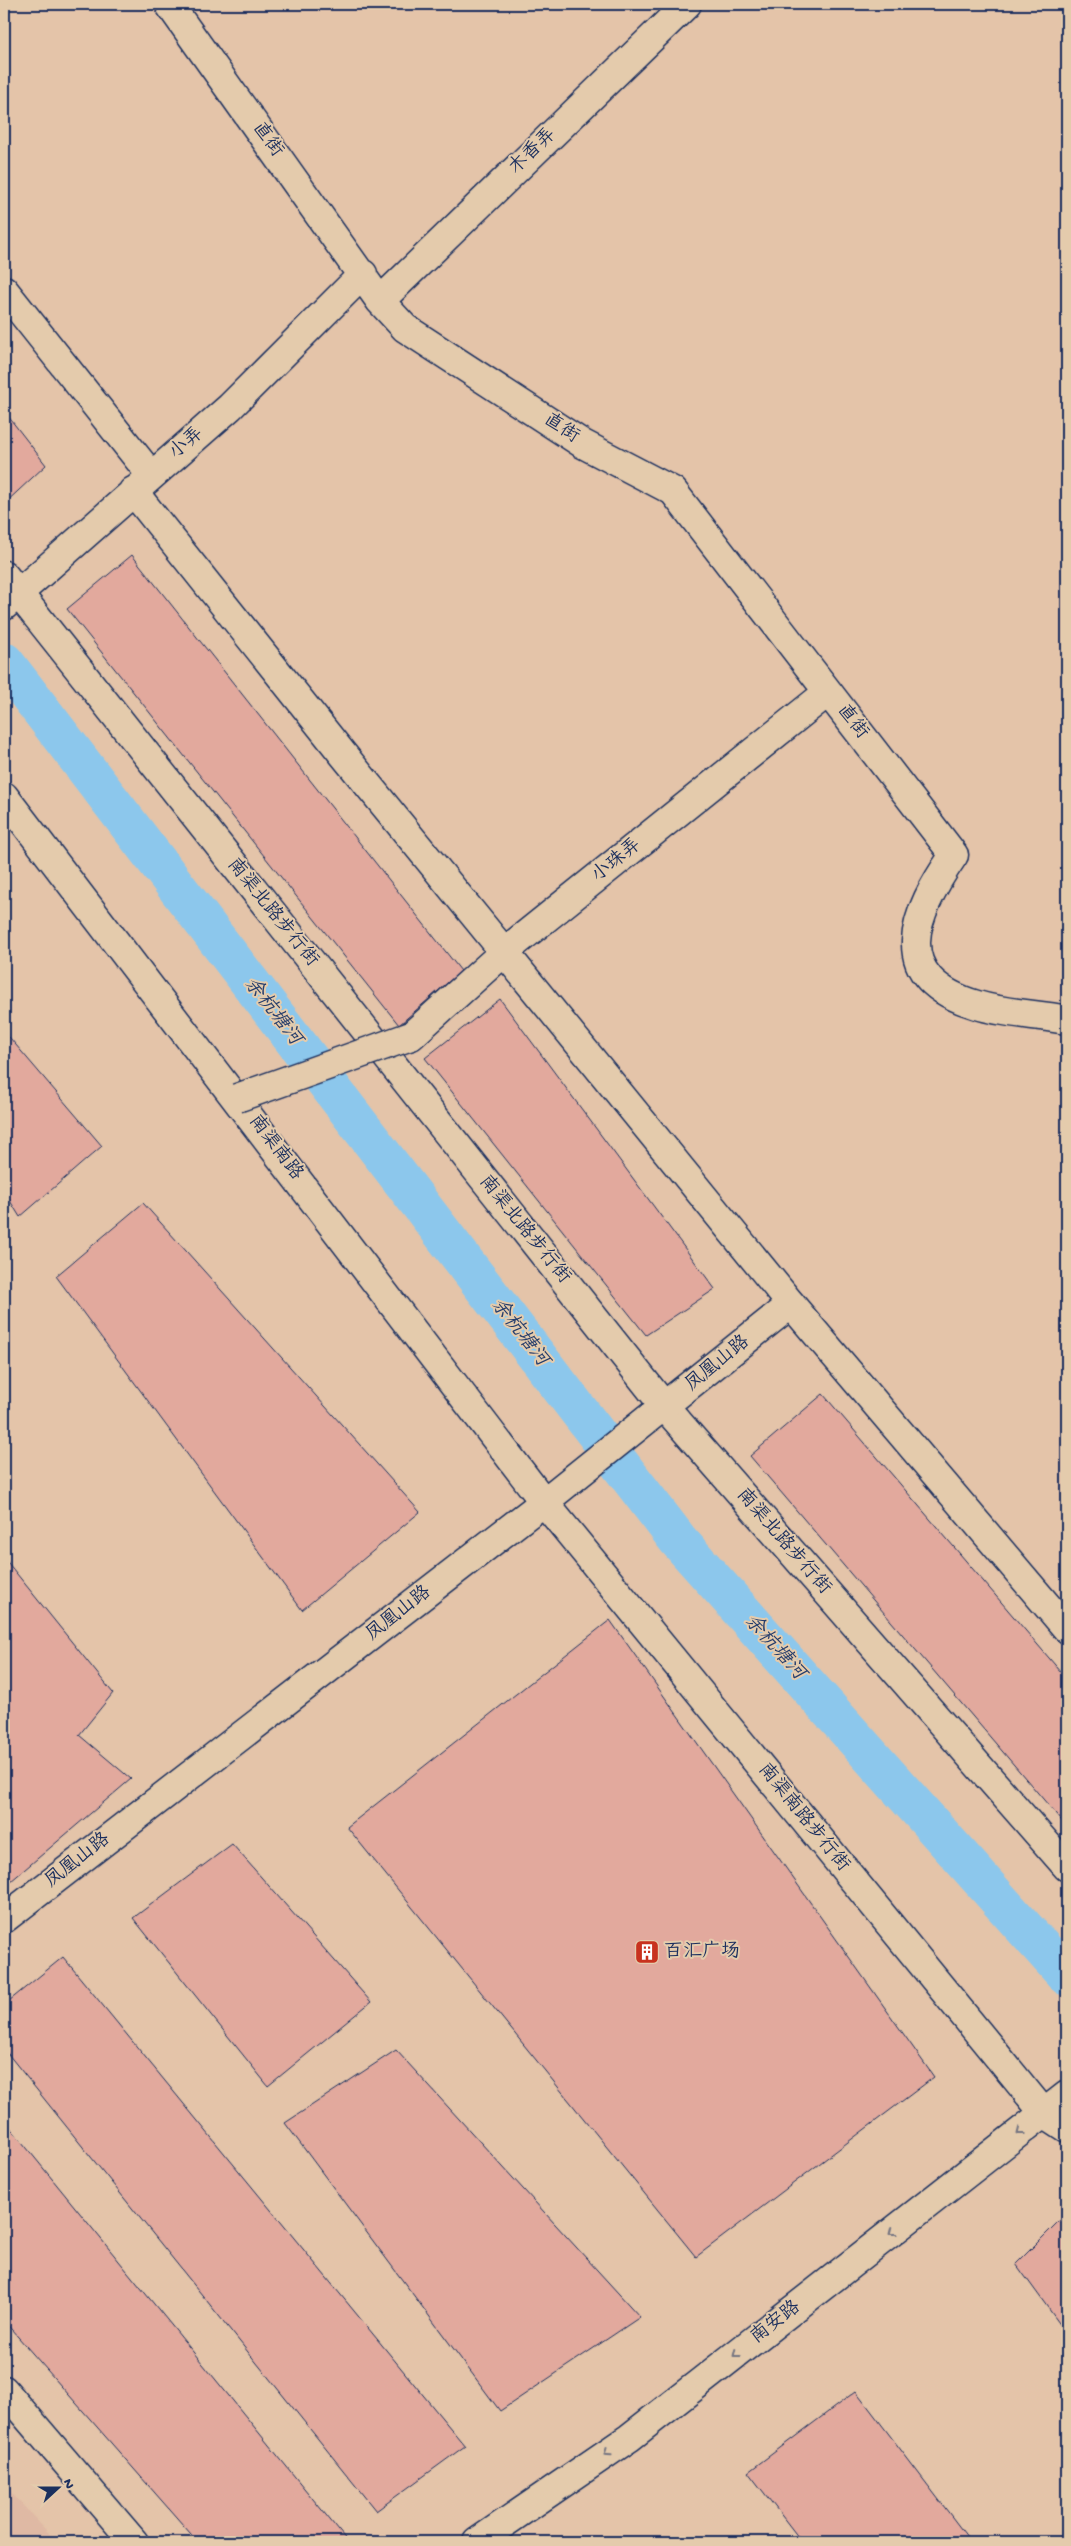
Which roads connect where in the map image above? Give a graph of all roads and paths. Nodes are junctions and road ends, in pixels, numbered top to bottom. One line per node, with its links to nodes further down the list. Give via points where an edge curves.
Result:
1 (169, 4): 3 (street, 直街)
2 (687, 4): 5 (street, 木香弄)
3 (363, 274): 5 (street, 直街); 6 (street, 小弄, via 230,407)
4 (4, 290): 6 (street)
5 (380, 301): 8 (street, 直街, via 405,328 583,444 673,491)
6 (142, 483): 7 (street, 小弄); 10 (street)
7 (9, 592): 14 (street, 南渠北路步行街)
8 (828, 692): 10 (street, 小珠弄); 11 (street, 直街, via 954,855 923,907 915,934 915,954 929,977 951,995 976,1005)
9 (4, 796): 12 (street, 南渠南路)
10 (504, 952): 12 (street, 小珠弄, bridge, via 411,1036); 13 (street)
11 (1067, 1020)
12 (237, 1098): 15 (street, 南渠南路)
13 (791, 1304): 14 (street, 凤凰山路); 16 (street)
14 (665, 1407): 15 (street, 凤凰山路); 17 (street, 南渠北路步行街)
15 (544, 1502): 18 (street, 凤凰山路); 19 (street, 南渠南路步行街)
16 (1067, 1629)
17 (1067, 1867)
18 (4, 1919)
19 (1057, 2103): 20 (street, 南渠南路步行街); 23 (street, 南安路, one-way to 23, via 629,2438)
20 (1067, 2128)
21 (4, 2390): 22 (street)
22 (134, 2542)
23 (477, 2542)

